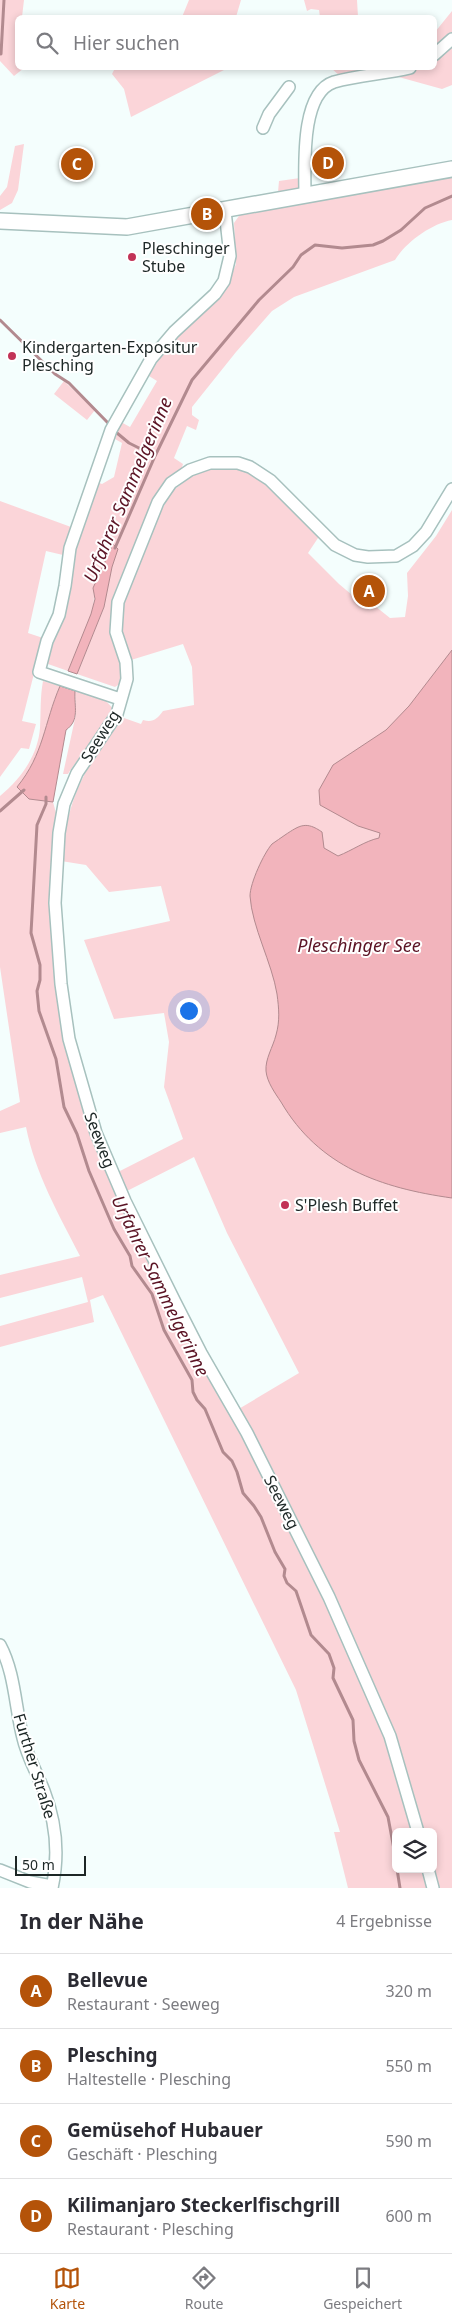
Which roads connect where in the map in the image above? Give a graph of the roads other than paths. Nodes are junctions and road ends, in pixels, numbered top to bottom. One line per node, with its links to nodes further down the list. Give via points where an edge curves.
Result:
1 (452, 39): 2 (street)
2 (437, 52)
3 (400, 70): 7 (street, via 332,83 319,94 312,108 306,137)
4 (289, 87): 5 (street)
5 (263, 128)
6 (452, 169): 7 (main road)
7 (305, 196): 8 (main road)
8 (225, 210): 9 (main road, via 114,228); 11 (street, Seeweg, via 230,256 224,281 210,300 174,332 151,359 111,430 70,548 59,615 47,641 39,672)
9 (0, 220)
10 (452, 489): 11 (street, Seeweg, via 426,532 413,546 396,556 368,558 335,545 270,480 250,468 238,463 210,463 182,475 171,483 158,502 118,602 116,632 128,671)
11 (120, 699): 13 (street, Seeweg, via 117,714 85,759 70,787 59,833 55,903 60,976 69,1039 83,1094 110,1168 136,1225 201,1353 251,1442 332,1605 390,1736)
12 (0, 1645): 16 (street, Further Straße, via 10,1672 23,1740 52,1818 56,1856)
13 (417, 1828)
14 (0, 1870): 16 (street)
15 (429, 1873): 17 (street)
16 (52, 1887)
17 (433, 1888)

